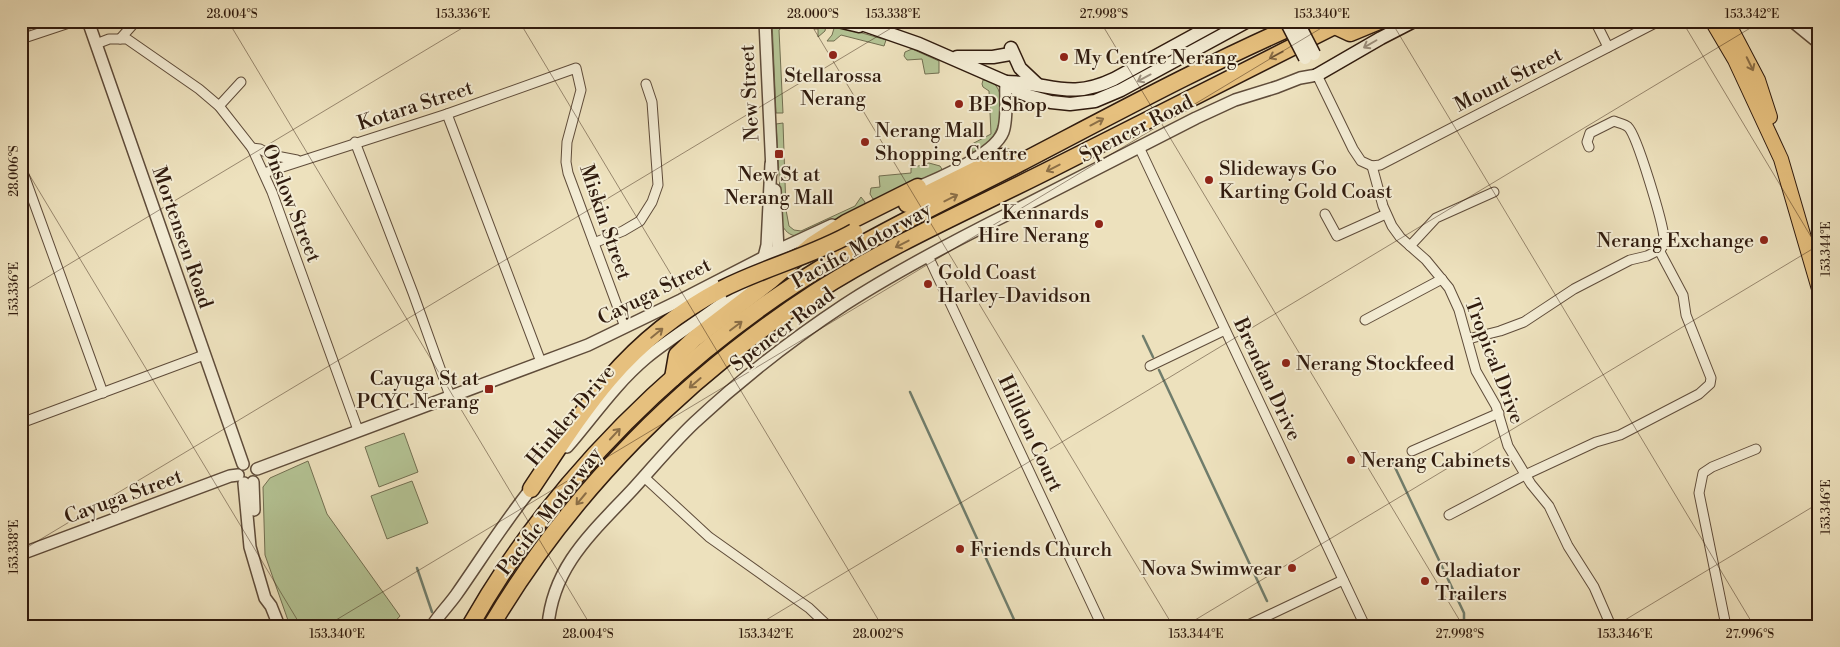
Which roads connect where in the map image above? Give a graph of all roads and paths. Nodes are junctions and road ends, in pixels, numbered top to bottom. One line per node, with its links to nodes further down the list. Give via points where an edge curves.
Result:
1 (75, 21): 21 (street)
2 (88, 21): 24 (street, Mortensen Road)
3 (136, 21): 22 (street)
4 (765, 21): 43 (street, New Street)
5 (838, 21): 20 (main road)
6 (853, 21): 20 (main road)
7 (1248, 21): 31 (main road, one-way to 31, via 1095,101 1070,104 1045,101 1021,93)
8 (1286, 21): 27 (main road, bridge)
9 (1297, 21): 27 (main road, bridge)
10 (1303, 21): 42 (highway, Pacific Motorway, one-way to 10, via 1185,77)
11 (1380, 21): 19 (highway, via 1350,33)
12 (1414, 21): 29 (main road, one-way to 29)
13 (1595, 21): 25 (street)
14 (1659, 21): 25 (street, Mount Street)
15 (1712, 21): 40 (main road, via 1735,60)
16 (1727, 21): 40 (main road, one-way to 40, via 1766,101)
17 (1792, 21): 23 (street)
18 (1217, 22): 33 (main road, via 1096,87 1064,90)
19 (1340, 23): 93 (highway, Pacific Motorway, one-way to 93, via 896,246 780,317 732,352 636,438 562,522 518,582)
20 (881, 31): 26 (main road)
21 (21, 39)
22 (120, 39): 24 (street); 34 (street, Onslow Street, via 127,39)
23 (1819, 43)
24 (96, 44): 66 (street, Mortensen Road)
25 (1608, 47): 44 (street, Mount Street)
26 (947, 56): 31 (main road); 33 (main road, via 974,58 1010,51 1022,71)
27 (1310, 56): 29 (main road, via 1316,62)
28 (576, 68): 35 (street, Kotara Street); 53 (street, Miskin Street, via 581,90 567,142 566,162)
29 (1317, 75): 37 (street, Spencer Road, via 1226,103); 44 (street, via 1361,161)
30 (241, 82): 34 (street)
31 (1006, 82): 33 (main road); 47 (street, Cayuga Street, via 1004,129 996,143 963,165)
32 (646, 84): 53 (street, via 652,102 658,186 640,221)
33 (1039, 85)
34 (219, 106): 39 (street, Onslow Street)
35 (447, 114): 36 (street, Kotara Street); 67 (street)
36 (356, 142): 41 (street, Kotara Street); 71 (street)
37 (1140, 147): 58 (street, Spencer Road); 64 (street, Brendan Drive)
38 (1589, 147): 56 (street, via 1590,133 1614,121 1628,126 1646,168 1665,239)
39 (252, 148): 41 (street); 46 (street, Onslow Street)
40 (1781, 159): 61 (main road)
41 (298, 160): 46 (street, Kotara Street)
42 (1023, 161): 69 (highway, Pacific Motorway, one-way to 42, via 752,314 829,263); 82 (highway, one-way to 42, bridge, via 618,369 672,321 705,298 761,271 826,247 1002,157)
43 (771, 164): 51 (street, New Street); 57 (street, New Street)
44 (1372, 166): 50 (street, Tropical Drive)
45 (21, 167): 70 (street)
46 (264, 172): 74 (street, Onslow Street)
47 (918, 187): 52 (street, Cayuga Street); 69 (highway, via 846,224 812,246 677,355)
48 (1494, 192): 54 (street, via 1436,218)
49 (1325, 214): 50 (street, via 1337,236)
50 (1386, 214): 54 (street, Tropical Drive, via 1400,237)
51 (777, 229): 52 (street, via 788,238); 55 (street, New Street)
52 (799, 240): 55 (street, Cayuga Street)
53 (594, 243): 63 (street, Miskin Street)
54 (1410, 246): 59 (street, Tropical Drive)
55 (778, 250): 57 (street, Cayuga Street); 60 (street, Hinkler Drive, via 767,271)
56 (1659, 250): 65 (street, via 1630,260 1574,289 1519,324 1500,332); 79 (street, via 1683,295 1686,316 1711,378 1710,384 1699,394 1620,435 1596,442)
57 (765, 256): 60 (street, Hinkler Drive, via 757,273); 63 (street, Cayuga Street)
58 (928, 256): 80 (street, Spencer Road, via 844,305 782,349 692,424); 96 (street, Hilldon Court)
59 (1442, 280): 62 (street); 65 (street, Tropical Drive, via 1459,310)
60 (745, 285): 82 (street, Hinkler Drive, via 633,370)
61 (1819, 289)
62 (1365, 320)
63 (625, 328): 67 (street, Cayuga Street)
64 (1226, 330): 68 (street); 85 (street, Brendan Drive)
65 (1468, 338): 72 (street, Tropical Drive, via 1476,371)
66 (204, 355): 70 (street); 77 (street, Mortensen Road)
67 (541, 362): 71 (street, Cayuga Street)
68 (1150, 366)
69 (673, 378): 92 (highway, Pacific Motorway, one-way to 69, via 510,562 556,501 622,426)
70 (103, 393): 73 (street)
71 (450, 396): 74 (street, Cayuga Street)
72 (1498, 412): 76 (street); 79 (street, Tropical Drive, via 1508,446)
73 (21, 423)
74 (358, 430): 78 (street, Cayuga Street)
75 (1756, 449): 100 (street, via 1703,473 1699,493)
76 (1412, 451)
77 (243, 464): 78 (street); 81 (street, via 238,469)
78 (257, 469): 81 (street, via 257,477)
79 (1525, 475): 83 (street); 99 (street, Tropical Drive, via 1549,506 1568,546 1594,587)
80 (644, 477): 94 (street, Spencer Road, via 573,556 557,582); 95 (street, via 709,537 809,608)
81 (245, 480): 84 (street, Cayuga Street, via 230,476); 86 (street, via 250,547)
82 (531, 489): 87 (street, Hinkler Drive)
83 (1449, 515)
84 (21, 554)
85 (1343, 580): 97 (street); 98 (street, Brendan Drive)
86 (265, 598): 88 (street); 89 (street)
87 (454, 598): 90 (street, Hinkler Drive); 91 (street, Hinkler Drive)
88 (272, 626)
89 (279, 626)
90 (432, 626)
91 (441, 626)
92 (470, 626)
93 (491, 626)
94 (548, 626)
95 (828, 626)
96 (1102, 626)
97 (1246, 626)
98 (1365, 626)
99 (1611, 626)
100 (1726, 626)

